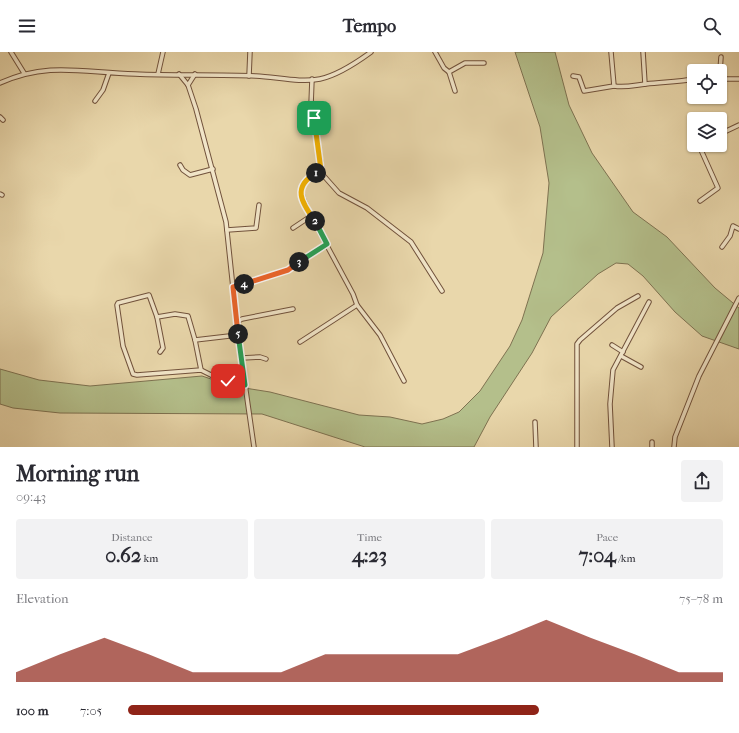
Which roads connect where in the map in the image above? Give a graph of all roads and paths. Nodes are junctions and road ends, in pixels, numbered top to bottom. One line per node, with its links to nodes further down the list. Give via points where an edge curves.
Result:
1 (11, 52): 12 (street)
2 (163, 52): 14 (street)
3 (250, 52): 17 (street)
4 (371, 52): 19 (street, via 329,76)
5 (435, 52): 11 (street)
6 (611, 52): 26 (street)
7 (643, 52): 24 (street)
8 (721, 57): 10 (street)
9 (484, 63): 11 (street, via 465,64)
10 (720, 64)
11 (449, 72): 27 (street)
12 (24, 73): 13 (street, via 44,69); 23 (street)
13 (109, 73): 14 (street); 28 (street)
14 (158, 74): 15 (street)
15 (180, 74): 16 (street); 25 (street)
16 (194, 74): 17 (street); 25 (street)
17 (249, 76): 19 (street)
18 (572, 76): 26 (street, via 578,77 584,91)
19 (312, 79): 34 (street, via 311,105)
20 (727, 79): 21 (street)
21 (739, 79)
22 (687, 82): 24 (street)
23 (0, 83)
24 (645, 84): 26 (street)
25 (188, 85): 33 (street)
26 (614, 86)
27 (455, 91)
28 (96, 100)
29 (739, 125): 30 (street)
30 (727, 131)
31 (702, 152): 35 (street, via 718,188)
32 (180, 164): 33 (street, via 190,175)
33 (213, 169): 40 (street)
34 (321, 170): 37 (street, via 308,178 300,188 302,199); 44 (street, via 322,175 339,193 367,208 412,242)
35 (700, 201)
36 (259, 205): 40 (street, via 256,228)
37 (311, 216): 38 (street); 41 (street)
38 (293, 228)
39 (739, 229): 42 (street, via 733,226)
40 (227, 230): 43 (street)
41 (327, 244): 43 (street, via 288,270); 48 (street)
42 (722, 247)
43 (233, 287): 51 (street)
44 (442, 291)
45 (638, 296): 68 (street, via 617,308 578,344)
46 (739, 298): 71 (street, via 699,376 675,437)
47 (649, 302): 57 (street)
48 (356, 305): 54 (street); 62 (street, via 380,334)
49 (293, 310): 51 (street)
50 (157, 317): 53 (street, via 174,314 188,316); 56 (street, via 163,348); 61 (street, via 149,295 117,305 123,346 133,374 137,376)
51 (237, 322): 52 (street)
52 (238, 335): 53 (street); 58 (street)
53 (195, 340): 61 (street)
54 (300, 342)
55 (612, 344): 57 (street)
56 (160, 352)
57 (622, 354): 60 (street); 69 (street, via 612,376)
58 (242, 358): 59 (street, via 260,357); 63 (street)
59 (266, 360)
60 (641, 367)
61 (200, 370): 63 (street, via 217,378)
62 (404, 381)
63 (245, 385): 66 (street)
64 (535, 422): 67 (street)
65 (652, 442): 70 (street)
66 (254, 447)
67 (536, 447)
68 (577, 447)
69 (612, 447)
70 (652, 447)
71 (674, 447)

